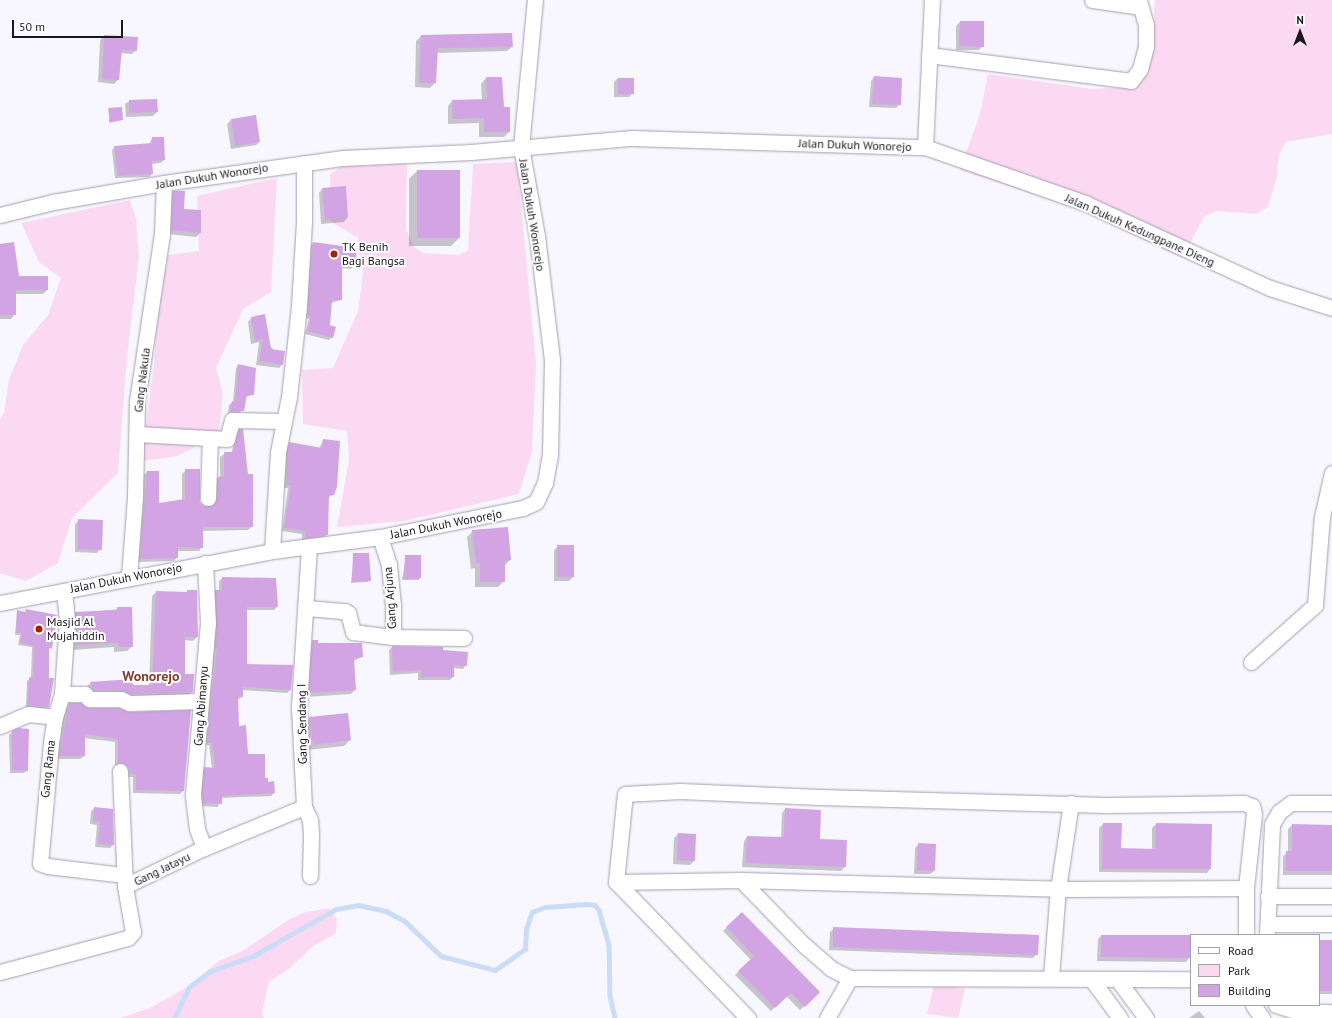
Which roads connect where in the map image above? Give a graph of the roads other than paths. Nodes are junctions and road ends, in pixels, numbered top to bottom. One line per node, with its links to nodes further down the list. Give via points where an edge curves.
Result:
1 (535, 0): 6 (street)
2 (932, 0): 5 (street)
3 (1092, 0): 4 (street)
4 (1140, 3): 5 (street, via 1146,25 1146,47 1140,69 1131,81)
5 (929, 56): 7 (street)
6 (522, 147): 7 (street, Jalan Dukuh Wonorejo, via 632,138); 8 (street, Jalan Dukuh Wonorejo); 17 (street, Jalan Dukuh Wonorejo, via 537,236 552,360 550,455 545,483 536,502 523,508)
7 (925, 147): 11 (street, Jalan Dukuh Kedungpane Dieng, via 1085,203 1262,286)
8 (304, 163): 9 (street, Jalan Dukuh Wonorejo); 12 (street, via 304,221 299,306 289,396)
9 (164, 183): 10 (street, Jalan Dukuh Wonorejo, via 53,202); 13 (street, Gang Nakula, via 162,234 137,401)
10 (0, 215)
11 (1332, 308)
12 (282, 421): 14 (street, via 232,420 227,439); 19 (street)
13 (137, 434): 14 (street); 21 (street, Gang Nakula)
14 (210, 439): 16 (street)
15 (1332, 473): 27 (street, via 1322,517 1315,605)
16 (208, 498)
17 (380, 537): 18 (street, Jalan Dukuh Wonorejo); 25 (street, Gang Arjuna, via 389,565)
18 (308, 547): 19 (street, Jalan Dukuh Wonorejo); 24 (street, Gang Sendang I)
19 (272, 551): 20 (street, Jalan Dukuh Wonorejo)
20 (205, 563): 21 (street, Jalan Dukuh Wonorejo); 29 (street, Gang Abimanyu, via 208,623)
21 (128, 577): 22 (street, Jalan Dukuh Wonorejo)
22 (64, 591): 23 (street, Jalan Dukuh Wonorejo); 28 (street, Gang Rama, via 67,620)
23 (0, 603)
24 (307, 608): 25 (street, via 345,611 348,613 353,632); 35 (street, Gang Sendang I, via 300,708)
25 (393, 637): 26 (street, Gang Arjuna)
26 (464, 638)
27 (1251, 662)
28 (62, 694): 29 (street, via 85,694 89,699 121,699 129,703); 30 (street, Gang Rama)
29 (201, 701): 36 (street, Gang Abimanyu, via 194,801 197,829)
30 (54, 718): 31 (street, via 28,714); 39 (street, Gang Rama, via 40,863)
31 (12, 722)
32 (120, 771): 39 (street)
33 (1071, 803): 40 (street, via 680,791 625,794); 41 (street, via 1244,803 1252,806 1253,829); 42 (street)
34 (1332, 803): 43 (street, via 1291,803 1279,812 1272,824)
35 (304, 807): 36 (street, Gang Jatayu); 37 (street, Gang Sendang I, via 310,820)
36 (204, 848): 39 (street, Gang Jatayu)
37 (310, 876)
38 (741, 880): 40 (street); 42 (street); 50 (street, via 804,945 830,968)
39 (125, 881): 48 (street, Gang Jatayu, via 133,932 128,938)
40 (616, 882): 57 (street)
41 (1246, 888): 42 (street); 47 (street)
42 (1058, 889): 49 (street)
43 (1268, 896): 44 (street); 46 (street)
44 (1332, 896)
45 (1332, 924): 46 (street)
46 (1268, 930)
47 (1246, 934)
48 (0, 972)
49 (1051, 977): 50 (street); 52 (street)
50 (850, 978): 58 (street)
51 (1190, 979): 53 (street)
52 (1092, 980): 53 (street); 59 (street)
53 (1118, 980): 60 (street)
54 (1254, 1006): 61 (street)
55 (1279, 1006): 56 (street, via 1296,1011)
56 (1332, 1012)
57 (748, 1018)
58 (827, 1018)
59 (1120, 1018)
60 (1146, 1018)
61 (1262, 1018)

